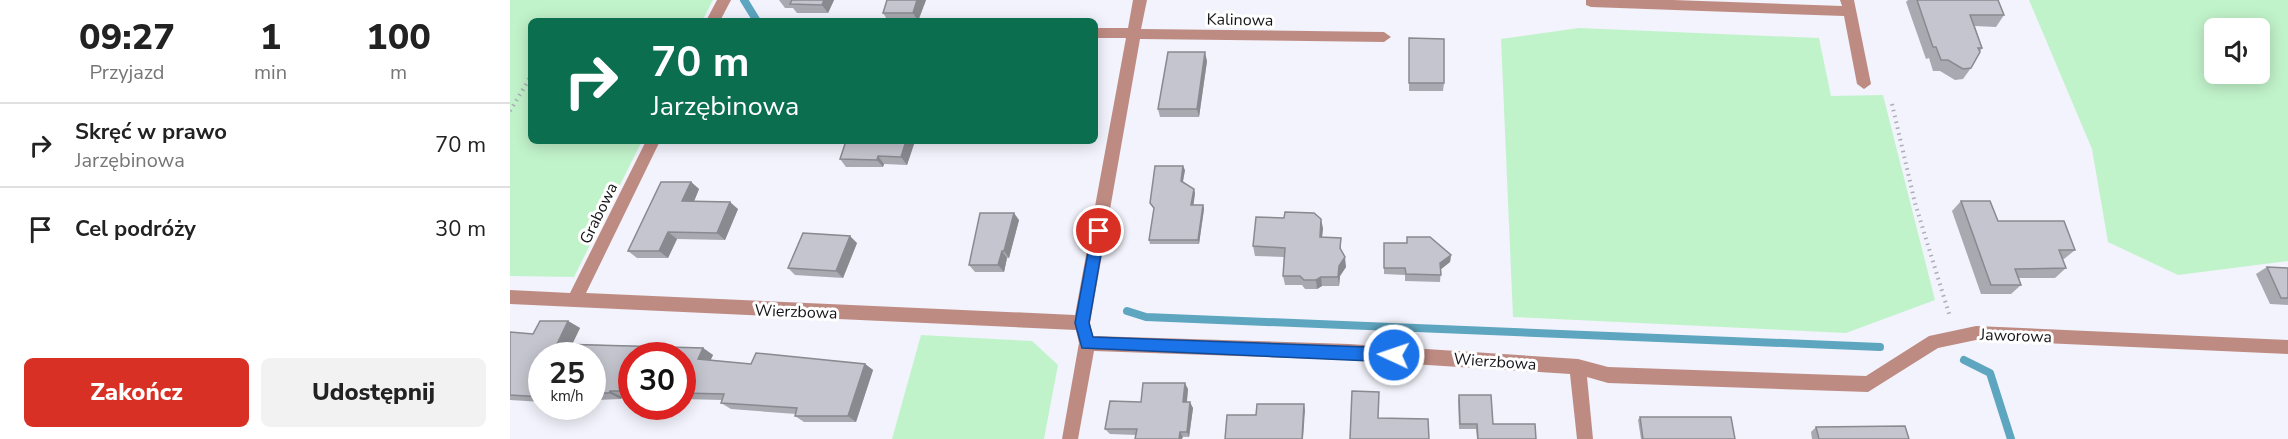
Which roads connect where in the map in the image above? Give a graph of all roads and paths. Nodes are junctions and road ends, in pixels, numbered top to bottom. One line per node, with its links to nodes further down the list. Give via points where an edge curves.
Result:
1 (723, 0): 5 (street)
2 (1140, 0): 7 (street)
3 (1591, 2): 4 (street)
4 (1848, 5): 10 (street)
5 (714, 18)
6 (1098, 33): 7 (street, Kalinowa)
7 (1134, 34): 8 (street, Kalinowa); 16 (street)
8 (1384, 38)
9 (528, 81): 12 (path)
10 (1864, 84)
11 (1892, 104): 17 (path, via 1915,203)
12 (510, 111)
13 (652, 144): 15 (street, Grabowa)
14 (510, 297): 15 (street, Wierzbowa)
15 (574, 301): 16 (street, Wierzbowa)
16 (1082, 323): 18 (street)
17 (1956, 337): 19 (street, Jaworowa, via 1976,333); 20 (street, Jaworowa, via 1935,341 1868,384 1608,375)
18 (1087, 343): 20 (street, Wierzbowa, via 1349,352); 21 (street)
19 (2288, 347)
20 (1578, 368): 22 (street)
21 (1070, 439)
22 (1585, 439)

